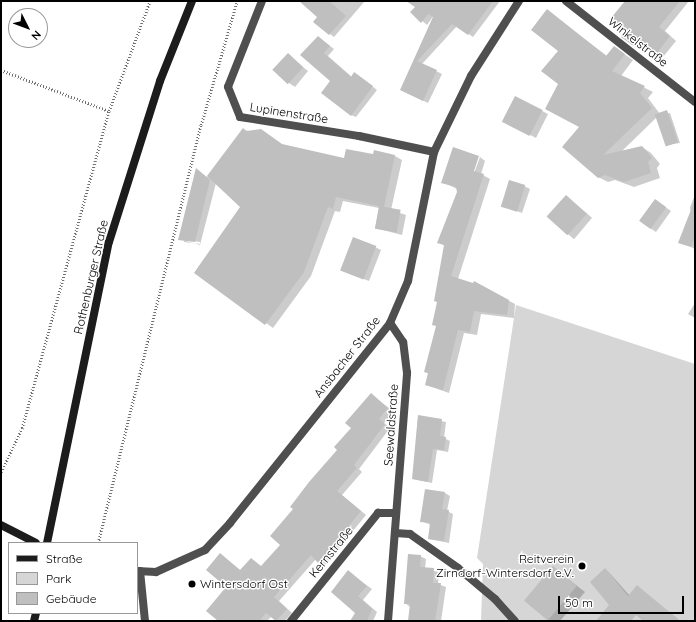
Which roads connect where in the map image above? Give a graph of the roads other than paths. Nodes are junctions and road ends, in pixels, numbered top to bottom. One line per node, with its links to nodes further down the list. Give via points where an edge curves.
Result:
1 (192, 1): 12 (main road, Rothenburger Straße, via 160,81 109,242)
2 (262, 1): 6 (street, Lupinenstraße, via 228,87 240,117 359,136)
3 (519, 1): 6 (street, Ansbacher Straße, via 471,76)
4 (566, 1): 5 (street, Winkelstraße)
5 (695, 102)
6 (434, 152): 7 (street, Ansbacher Straße, via 408,281)
7 (390, 323): 8 (street, Seewaldstraße, via 403,342 407,373); 13 (street, Ansbacher Straße, via 230,523 205,550 156,572)
8 (396, 513): 10 (street, Seewaldstraße); 15 (street, Kernstraße, via 378,513)
9 (1, 525): 11 (main road)
10 (395, 533): 16 (street, Seewaldstraße); 17 (street, via 410,534 458,568 496,599)
11 (34, 542)
12 (47, 542)
13 (139, 571): 14 (street, Ansbacher Straße)
14 (145, 621)
15 (291, 621)
16 (388, 621)
17 (515, 621)

